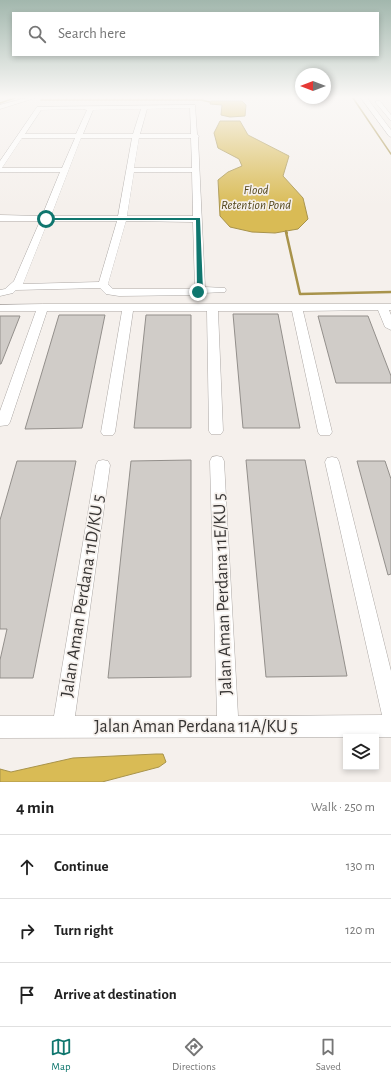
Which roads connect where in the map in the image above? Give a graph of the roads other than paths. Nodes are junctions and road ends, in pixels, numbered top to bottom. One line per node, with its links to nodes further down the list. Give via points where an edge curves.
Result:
1 (21, 136): 2 (street); 5 (street)
2 (79, 136): 3 (street); 7 (street)
3 (136, 136): 4 (street); 8 (street)
4 (196, 136): 9 (street)
5 (0, 166)
6 (0, 170): 7 (street)
7 (65, 170): 11 (street)
8 (131, 170): 9 (street); 12 (street)
9 (196, 170): 13 (street)
10 (0, 218): 11 (street)
11 (46, 219): 12 (street); 15 (street)
12 (122, 219): 13 (street); 14 (street)
13 (198, 219): 16 (street)
14 (103, 285): 15 (street); 16 (street, via 110,292 119,293 192,293)
15 (15, 287): 18 (street)
16 (200, 290): 17 (street)
17 (221, 290)
18 (0, 293)
19 (43, 307): 20 (street); 24 (street); 26 (street)
20 (128, 307): 21 (street); 27 (street)
21 (212, 307): 22 (street); 28 (street)
22 (297, 307): 23 (street); 29 (street)
23 (387, 307): 25 (street)
24 (0, 308)
25 (391, 327)
26 (4, 422)
27 (108, 432)
28 (216, 432)
29 (325, 432)
30 (217, 461): 37 (street, Jalan Aman Perdana 11E/KU 5)
31 (332, 462): 33 (street)
32 (103, 464): 36 (street, Jalan Aman Perdana 11D/KU 5)
33 (391, 712)
34 (391, 726): 37 (street, Jalan Aman Perdana 11A/KU 5)
35 (0, 727): 36 (street, Jalan Aman Perdana 11A/KU 5)
36 (63, 727): 37 (street, Jalan Aman Perdana 11A/KU 5)
37 (228, 727)

